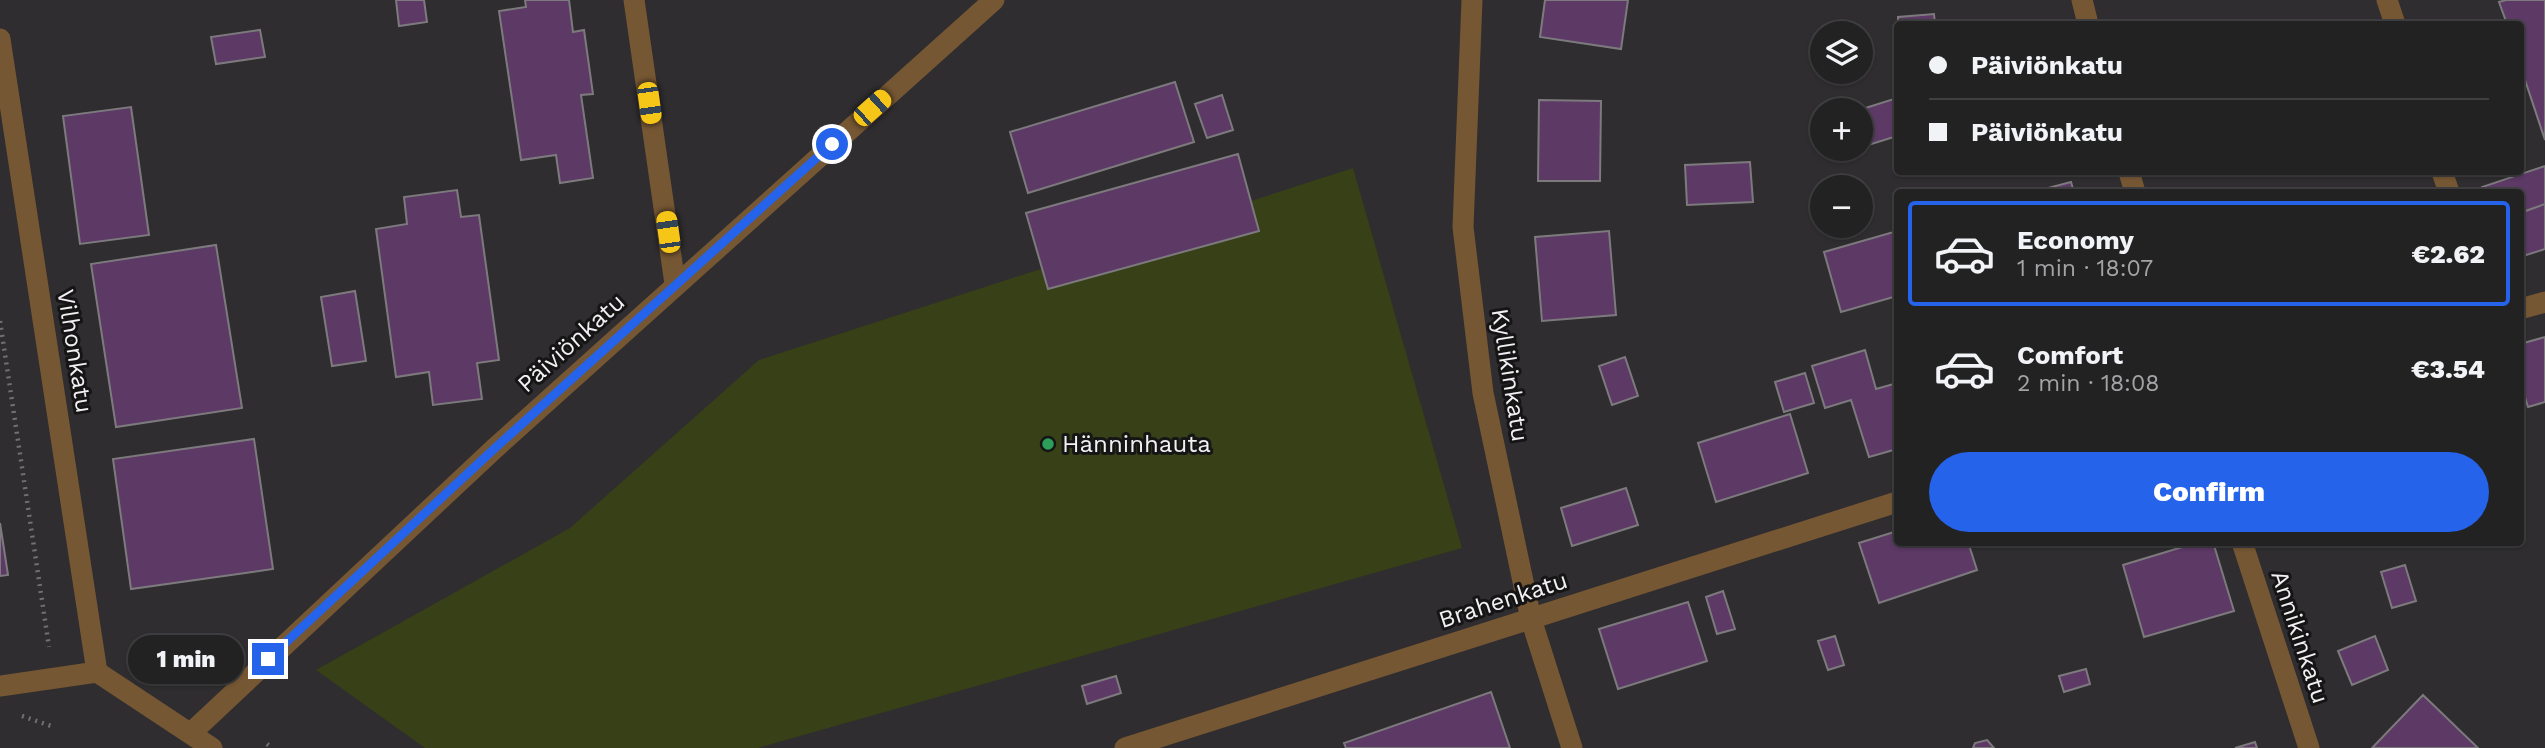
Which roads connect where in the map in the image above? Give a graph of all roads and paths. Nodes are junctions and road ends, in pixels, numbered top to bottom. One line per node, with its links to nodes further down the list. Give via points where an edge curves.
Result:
1 (634, 0): 9 (street)
2 (994, 0): 9 (street, Päiviönkatu)
3 (1472, 0): 15 (street, Kyllikinkatu, via 1463,227 1483,393)
4 (2082, 0): 6 (street)
5 (2387, 0): 7 (street)
6 (2087, 21)
7 (2394, 21)
8 (0, 39): 16 (street, Vilhonkatu)
9 (675, 284): 21 (street, Päiviönkatu)
10 (2545, 302): 11 (street)
11 (2524, 308)
12 (0, 321): 17 (path, via 49,651)
13 (1894, 503): 15 (street, Brahenkatu)
14 (2243, 546): 27 (street, Annikinkatu)
15 (1531, 619): 25 (street, Brahenkatu); 26 (street, Kyllikinkatu)
16 (97, 672): 17 (street); 21 (street)
17 (47, 679): 18 (street)
18 (0, 686)
19 (16, 714): 20 (path)
20 (54, 727)
21 (191, 733): 23 (street)
22 (267, 744): 24 (path)
23 (212, 748)
24 (272, 748)
25 (1125, 748)
26 (1572, 748)
27 (2309, 748)

